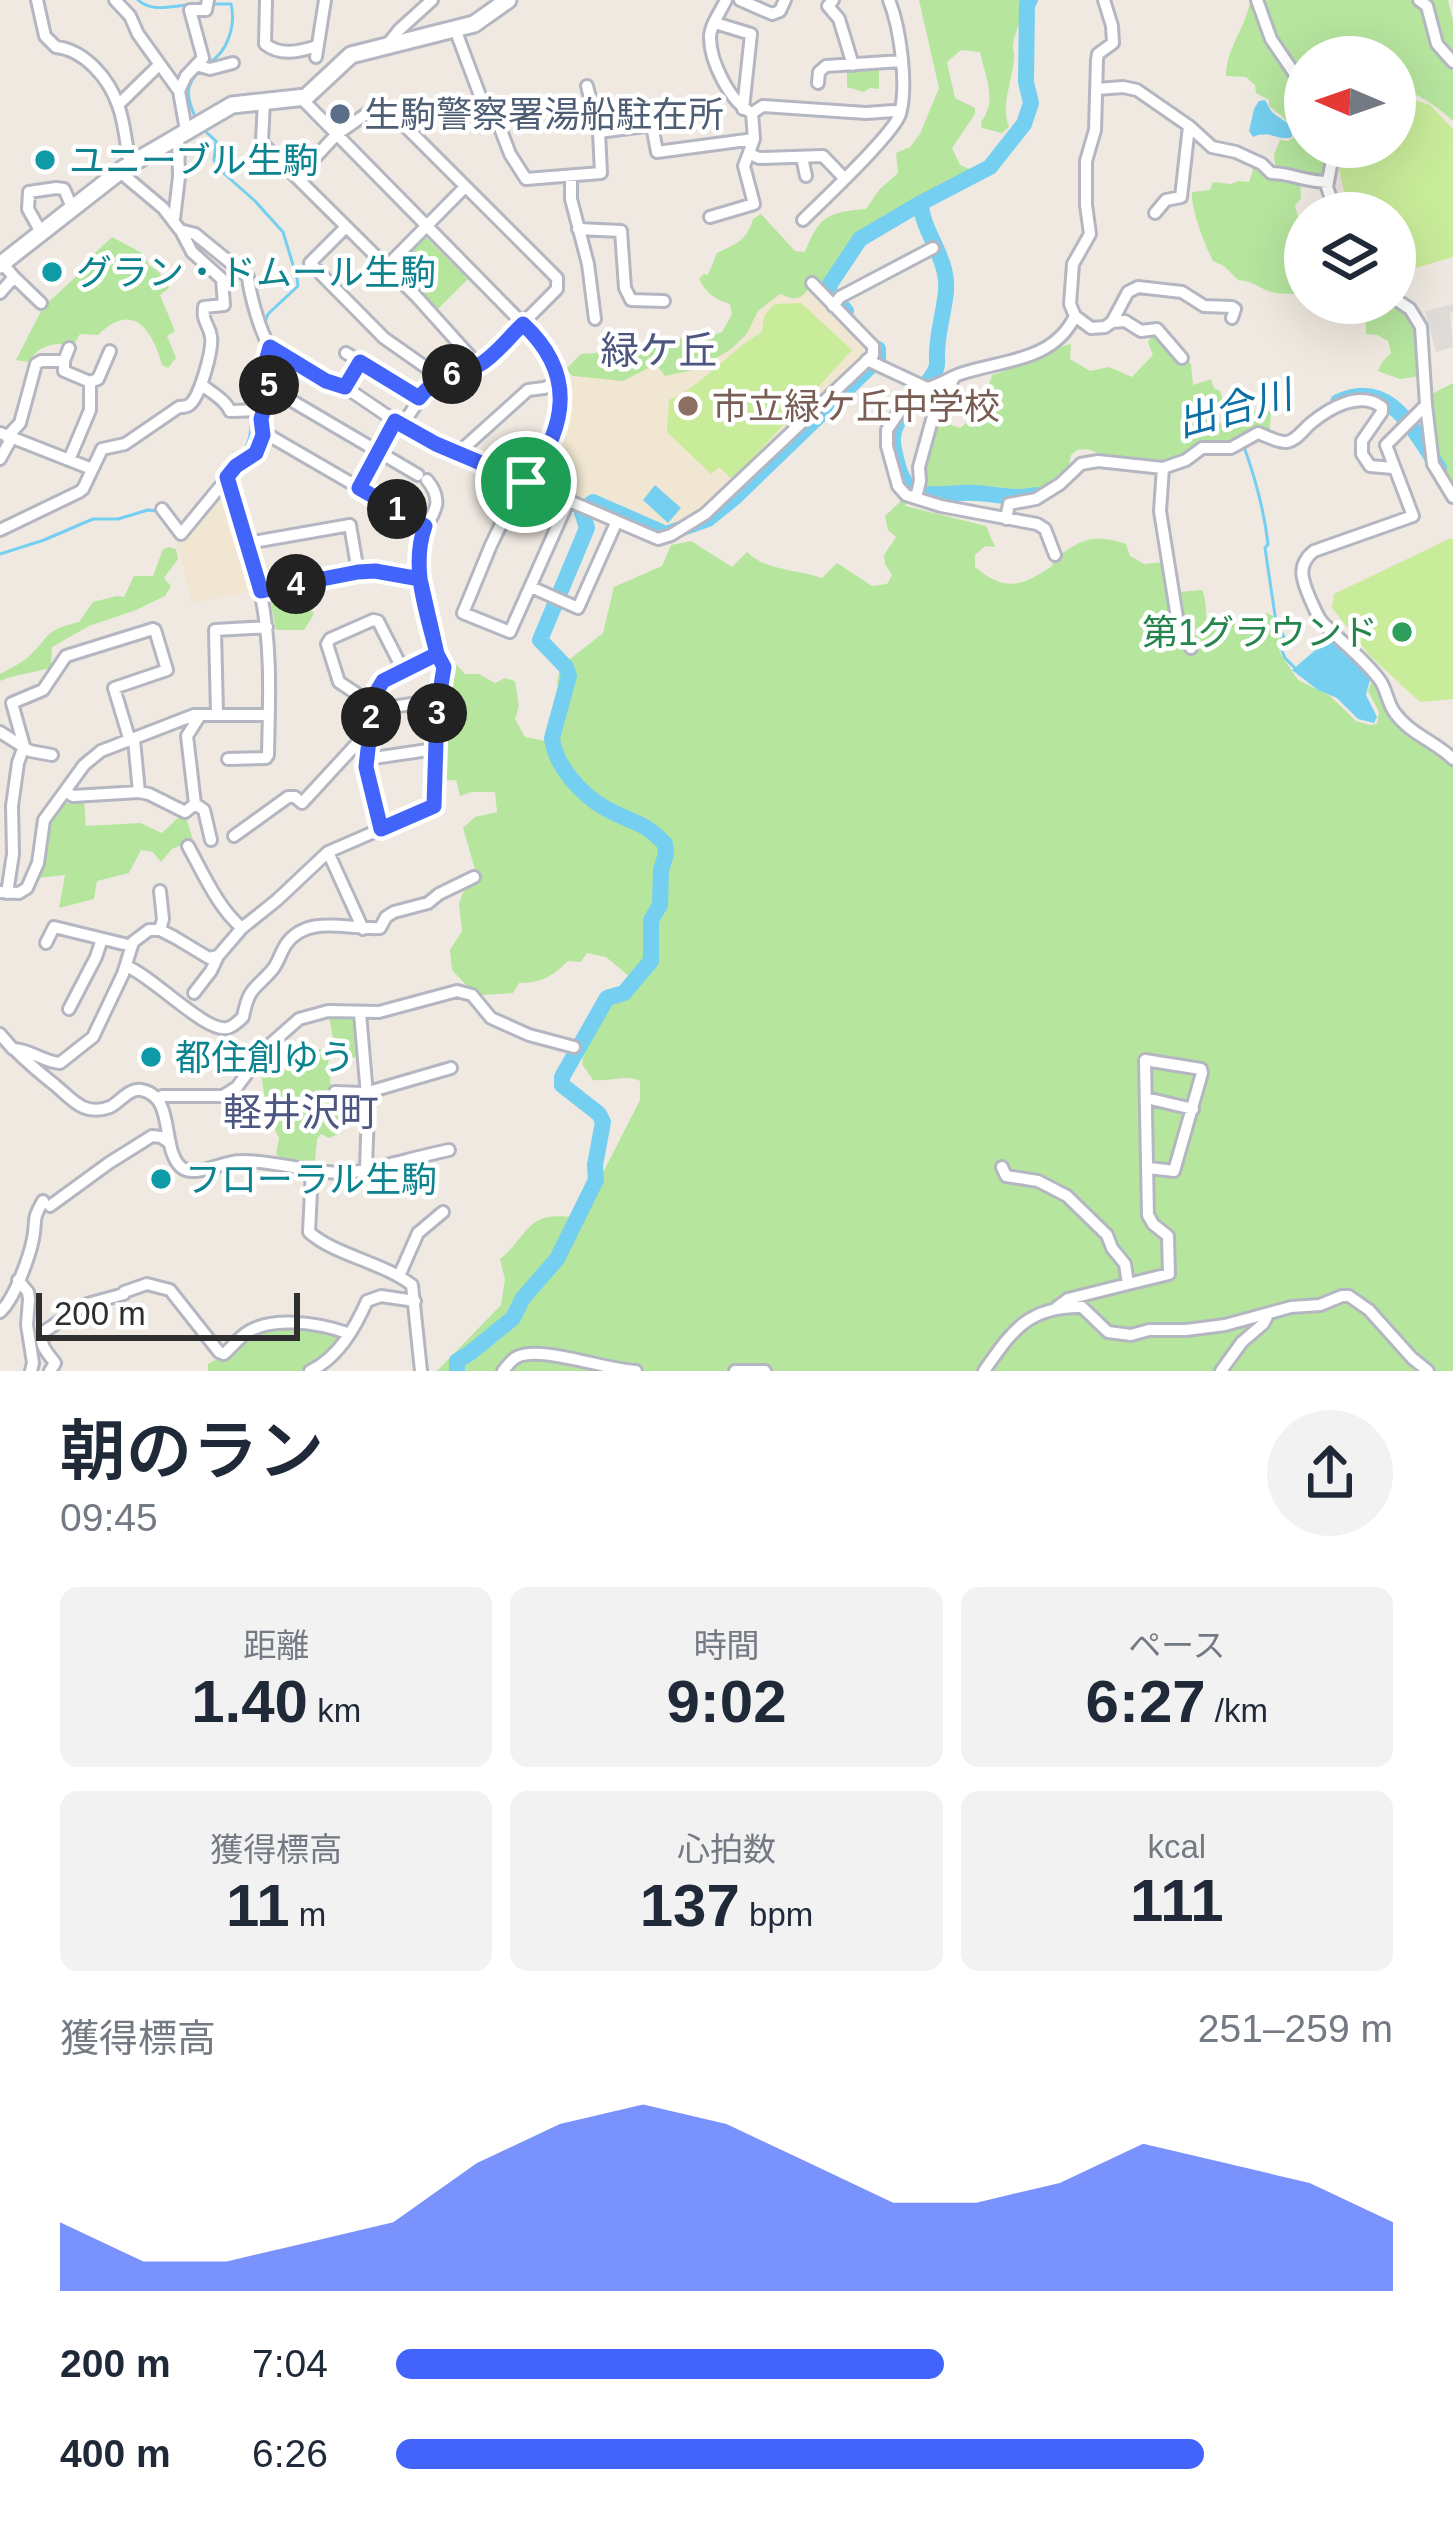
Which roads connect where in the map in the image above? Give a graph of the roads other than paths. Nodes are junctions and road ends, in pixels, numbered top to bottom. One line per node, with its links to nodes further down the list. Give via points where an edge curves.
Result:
1 (37, 0): 32 (street, via 45,36 89,62)
2 (115, 0): 23 (street)
3 (208, 0): 24 (street, via 206,10 190,10 203,58)
4 (266, 0): 5 (street, via 265,44 299,52 317,52)
5 (325, 0)
6 (432, 0): 18 (street)
7 (508, 0): 17 (street)
8 (727, 0): 16 (street)
9 (740, 0): 10 (street, via 772,14)
10 (785, 0)
11 (833, 0): 25 (street, via 828,6)
12 (889, 0): 20 (street)
13 (1104, 0): 28 (street, via 1114,35 1096,60)
14 (1257, 0): 19 (street)
15 (1419, 0): 21 (street)
16 (715, 23): 33 (street, via 718,65 731,97); 33 (street, via 751,34)
17 (455, 29): 18 (street); 44 (street, via 485,109 526,179)
18 (387, 45): 30 (street, via 344,59)
19 (1284, 59)
20 (902, 62): 25 (street); 34 (street)
21 (1453, 62)
22 (233, 63): 24 (street)
23 (159, 65): 29 (street); 32 (street)
24 (196, 65): 29 (street)
25 (854, 65): 26 (street, via 826,66)
26 (818, 82)
27 (587, 86): 37 (street)
28 (1097, 88): 35 (street, via 1137,90); 68 (street, via 1086,161 1090,234 1073,263)
29 (179, 91): 36 (street)
30 (301, 98): 31 (street); 38 (street)
31 (264, 101): 36 (street, via 239,103); 46 (street, via 262,141)
32 (118, 105): 42 (street)
33 (748, 111): 34 (street); 39 (street)
34 (900, 113): 47 (street)
35 (1189, 126): 48 (street, via 1212,147 1271,173); 52 (street, via 1181,197)
36 (182, 132): 42 (street); 55 (street)
37 (599, 132): 39 (street, via 652,125 657,152); 44 (street, via 601,173)
38 (336, 135): 46 (street); 49 (street, via 382,103); 56 (street)
39 (754, 139): 40 (street)
40 (750, 154): 41 (street); 53 (street, via 744,173 754,205)
41 (802, 157): 45 (street); 47 (street, via 823,156)
42 (125, 168): 51 (street); 55 (street)
43 (1331, 168): 48 (street)
44 (571, 176): 58 (street)
45 (806, 176)
46 (297, 177): 57 (street)
47 (845, 179): 54 (street)
48 (1328, 182): 50 (street)
49 (466, 187): 56 (street); 73 (street, via 557,278 557,289)
50 (1329, 192)
51 (72, 206): 59 (street); 59 (street, via 64,190 28,192)
52 (1154, 212)
53 (710, 217)
54 (803, 220)
55 (177, 224): 74 (street, via 248,277); 87 (street, via 192,252 222,279 224,304 204,307 202,316 211,337)
56 (425, 224): 61 (street); 73 (street)
57 (345, 228): 61 (street); 84 (street, via 310,263 383,338)
58 (578, 230): 65 (street, via 621,231 631,300); 71 (street)
59 (40, 232): 62 (street)
60 (933, 248): 67 (street)
61 (386, 266): 82 (street)
62 (5, 268): 64 (street); 66 (street)
63 (812, 284): 67 (street)
64 (0, 293)
65 (664, 302)
66 (41, 303)
67 (833, 305): 79 (street, via 874,346)
68 (1075, 316): 72 (street, via 1091,328); 83 (street, via 1060,337 1016,362)
69 (1232, 319): 72 (street, via 1232,307 1138,287)
70 (1416, 319): 92 (street)
71 (595, 320)
72 (1112, 322): 78 (street, via 1157,328)
73 (523, 324): 82 (street); 86 (street, via 548,351)
74 (270, 347): 89 (street); 90 (street)
75 (69, 348): 80 (street)
76 (110, 351): 85 (street)
77 (346, 352): 81 (street)
78 (1182, 358)
79 (867, 360): 88 (street); 112 (street, via 705,514 658,539)
80 (64, 361): 85 (street, via 64,371); 96 (street, via 36,364 20,423)
81 (360, 362): 89 (street); 91 (street)
82 (478, 365): 84 (street)
83 (955, 376): 88 (street); 108 (street, via 935,409)
84 (441, 377): 91 (street)
85 (90, 382): 100 (street, via 90,410)
86 (559, 382): 98 (street, via 528,391); 105 (street, via 556,433)
87 (202, 384): 93 (street, via 230,411); 103 (street, via 187,406 102,449)
88 (917, 385): 108 (street, via 887,430 898,486)
89 (345, 387): 94 (street)
90 (270, 388): 93 (street); 97 (street)
91 (419, 398): 94 (street)
92 (1426, 404): 102 (street, via 1386,446); 107 (street, via 1433,464)
93 (263, 410): 95 (street)
94 (399, 423): 97 (street); 98 (street)
95 (262, 432): 104 (street, via 256,453); 106 (street)
96 (6, 436): 99 (street); 100 (street)
97 (378, 452): 106 (street); 113 (street, via 432,485 437,500)
98 (458, 453): 105 (street)
99 (0, 459)
100 (69, 460): 103 (street)
101 (1163, 468): 102 (street, via 1258,433 1288,442 1336,408 1369,399 1382,412 1362,454 1370,466); 111 (street, via 1081,464 1036,500 1009,503); 122 (street, via 1160,511 1178,624)
102 (1393, 468): 139 (street, via 1413,516 1314,550 1302,580 1319,617 1362,657 1396,715)
103 (92, 469): 114 (street, via 79,492)
104 (227, 477): 110 (street, via 181,534); 115 (street)
105 (524, 482): 109 (street); 119 (street, via 463,613 510,632)
106 (359, 488): 113 (street)
107 (1453, 497)
108 (916, 498): 111 (street)
109 (568, 502): 112 (street); 119 (street)
110 (162, 509)
111 (1006, 519): 116 (street, via 1037,524)
112 (616, 523): 119 (street, via 578,608)
113 (425, 526): 118 (street)
114 (0, 530)
115 (248, 544): 117 (street, via 350,525); 120 (street)
116 (1055, 555)
117 (358, 572): 118 (street); 120 (street)
118 (420, 579): 123 (street)
119 (531, 587)
120 (261, 591): 121 (street)
121 (267, 627): 128 (street, via 215,630); 129 (street)
122 (1191, 648)
123 (437, 654): 124 (street); 125 (street, via 444,667)
124 (403, 670): 127 (street, via 377,688); 127 (street, via 378,621 331,639 339,682)
125 (438, 700): 127 (street); 135 (street)
126 (6, 702): 133 (street, via 43,690 66,656 153,628 167,670 113,691); 134 (street)
127 (372, 707): 132 (street)
128 (217, 714): 129 (street); 130 (street)
129 (269, 715): 137 (street, via 266,758)
130 (199, 717): 133 (street); 142 (street, via 187,736)
131 (0, 732): 134 (street)
132 (368, 737): 138 (street); 144 (street, via 302,803 288,797)
133 (132, 741): 140 (street, via 101,751); 141 (street)
134 (24, 746): 136 (street); 150 (street)
135 (435, 749): 138 (street); 143 (street, via 434,806)
136 (52, 755)
137 (228, 759)
138 (367, 759): 143 (street)
139 (1453, 759)
140 (65, 791): 141 (street); 150 (street, via 44,820 27,887)
141 (139, 793): 142 (street, via 185,812)
142 (195, 805): 145 (street, via 205,809)
143 (381, 829): 147 (street)
144 (234, 836)
145 (212, 840)
146 (188, 846): 151 (street)
147 (328, 851): 151 (street); 152 (street)
148 (474, 877): 152 (street, via 394,912 380,928)
149 (160, 890): 153 (street)
150 (4, 892)
151 (242, 928): 157 (street)
152 (363, 929): 158 (street, via 331,924 297,933 256,983 244,1017 224,1029)
153 (160, 930): 156 (street); 157 (street)
154 (102, 939): 155 (street, via 54,927); 156 (street); 160 (street)
155 (46, 943)
156 (132, 946): 158 (street)
157 (218, 956): 159 (street)
158 (125, 966): 164 (street, via 93,1037 72,1056 51,1063)
159 (194, 993)
160 (69, 1009)
161 (361, 1013): 163 (street, via 465,992 490,1018); 167 (street); 169 (street, via 299,1019 223,1096)
162 (0, 1034): 164 (street)
163 (574, 1047)
164 (13, 1049): 169 (street, via 76,1106 102,1109 134,1090)
165 (451, 1067): 167 (street)
166 (334, 1092): 167 (street)
167 (365, 1093): 174 (street)
168 (1146, 1098): 170 (street); 170 (street, via 1145,1060 1201,1069); 175 (street)
169 (158, 1099): 171 (street)
170 (1192, 1109): 175 (street, via 1174,1172)
171 (170, 1142): 176 (street, via 176,1161 195,1174 234,1161); 179 (street, via 152,1136 47,1203 33,1219)
172 (449, 1150): 174 (street)
173 (1002, 1167): 180 (street, via 1006,1176 1067,1196 1107,1234)
174 (366, 1168): 176 (street)
175 (1149, 1168): 180 (street, via 1148,1215 1168,1236 1169,1274)
176 (312, 1170): 178 (street, via 309,1232)
177 (443, 1212): 178 (street, via 418,1233)
178 (399, 1276): 181 (street, via 412,1285)
179 (18, 1280): 183 (street); 186 (street, via 30,1305)
180 (1127, 1284): 182 (street, via 1068,1299)
181 (415, 1301): 185 (street, via 373,1297); 189 (street)
182 (1054, 1311): 184 (street, via 1082,1307 1118,1336); 194 (street, via 1022,1323)
183 (0, 1312)
184 (1269, 1313): 195 (street); 196 (street, via 1349,1296)
185 (347, 1334): 187 (street, via 288,1322 248,1330 224,1354 170,1290 147,1284 84,1305 45,1331); 188 (street)
186 (31, 1371)
187 (50, 1371)
188 (310, 1371)
189 (421, 1371)
190 (503, 1371): 191 (street, via 531,1353)
191 (636, 1371)
192 (735, 1371): 193 (street)
193 (765, 1371)
194 (984, 1371)
195 (1221, 1371)
196 (1428, 1371)

